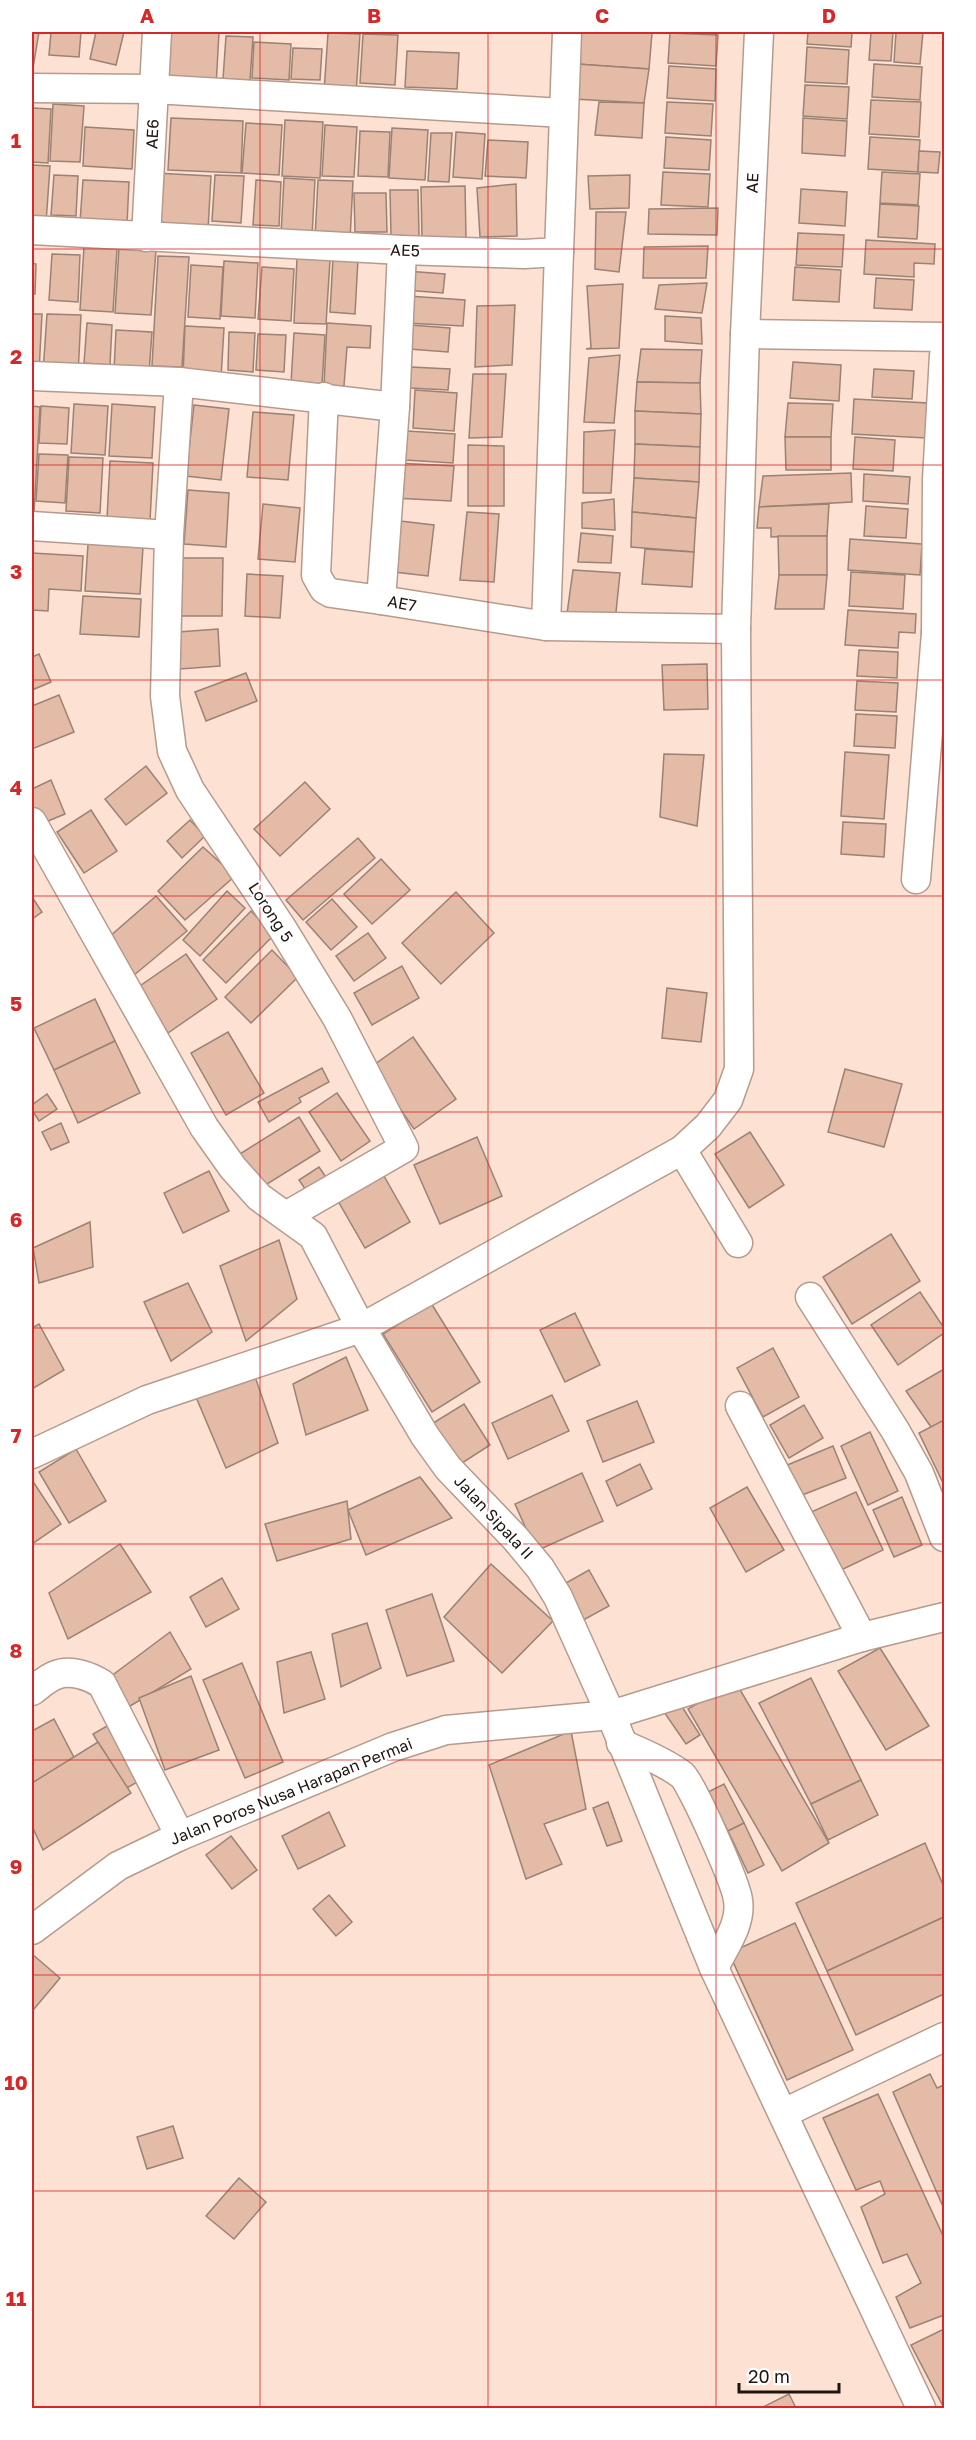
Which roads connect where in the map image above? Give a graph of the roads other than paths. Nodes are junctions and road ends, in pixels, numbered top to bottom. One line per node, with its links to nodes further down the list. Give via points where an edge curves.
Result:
1 (157, 32): 5 (street, AE6)
2 (567, 32): 6 (street)
3 (759, 32): 11 (street, AE)
4 (32, 88): 5 (street)
5 (154, 89): 6 (street); 8 (street, AE6)
6 (563, 113): 10 (street)
7 (32, 230): 8 (street, AE5)
8 (146, 237): 9 (street, AE5)
9 (402, 250): 10 (street, AE5); 17 (street, AE7)
10 (559, 252): 22 (street)
11 (745, 334): 12 (street); 23 (street, AE)
12 (945, 337)
13 (945, 355): 18 (street)
14 (32, 376): 15 (street)
15 (179, 382): 16 (street); 20 (street)
16 (324, 397): 17 (street); 21 (street, via 316,575 331,593)
17 (395, 407): 21 (street, AE7)
18 (941, 479): 24 (street)
19 (32, 526): 20 (street)
20 (169, 535): 28 (street, Lorong 5, via 165,696 172,751 190,790 337,1018 404,1148)
21 (381, 600): 22 (street, AE7)
22 (546, 626): 23 (street, AE7)
23 (736, 629): 27 (street, AE, via 739,1069 728,1100)
24 (940, 633): 26 (street)
25 (32, 822): 28 (street, Jalan Sipala II, via 204,1127 245,1184)
26 (916, 879)
27 (682, 1150): 29 (street); 31 (street, AE)
28 (286, 1216): 31 (street, Jalan Sipala II, via 313,1236)
29 (738, 1243)
30 (810, 1297): 34 (street, via 900,1438)
31 (361, 1328): 33 (street, AE, via 147,1400); 38 (street, Jalan Sipala II, via 448,1468 540,1568 558,1597)
32 (740, 1406): 36 (street)
33 (32, 1454)
34 (945, 1537)
35 (945, 1617): 36 (street, Jalan Poros Nusa Harapan Permai)
36 (862, 1637): 38 (street, Jalan Poros Nusa Harapan Permai)
37 (32, 1691): 40 (street, via 57,1674 79,1674 102,1684)
38 (611, 1715): 39 (street, Jalan Sipala II); 40 (street, Jalan Poros Nusa Harapan Permai, via 446,1731 393,1747)
39 (621, 1743): 42 (street, Jalan Sipala II); 42 (street, via 665,1763 684,1777 725,1861 739,1900 737,1923)
40 (180, 1836): 41 (street, Jalan Poros Nusa Harapan Permai, via 118,1866)
41 (32, 1930)
42 (714, 1968): 44 (street, Jalan Sipala II)
43 (945, 2037): 44 (street)
44 (784, 2114): 45 (street, Jalan Sipala II)
45 (921, 2409)

